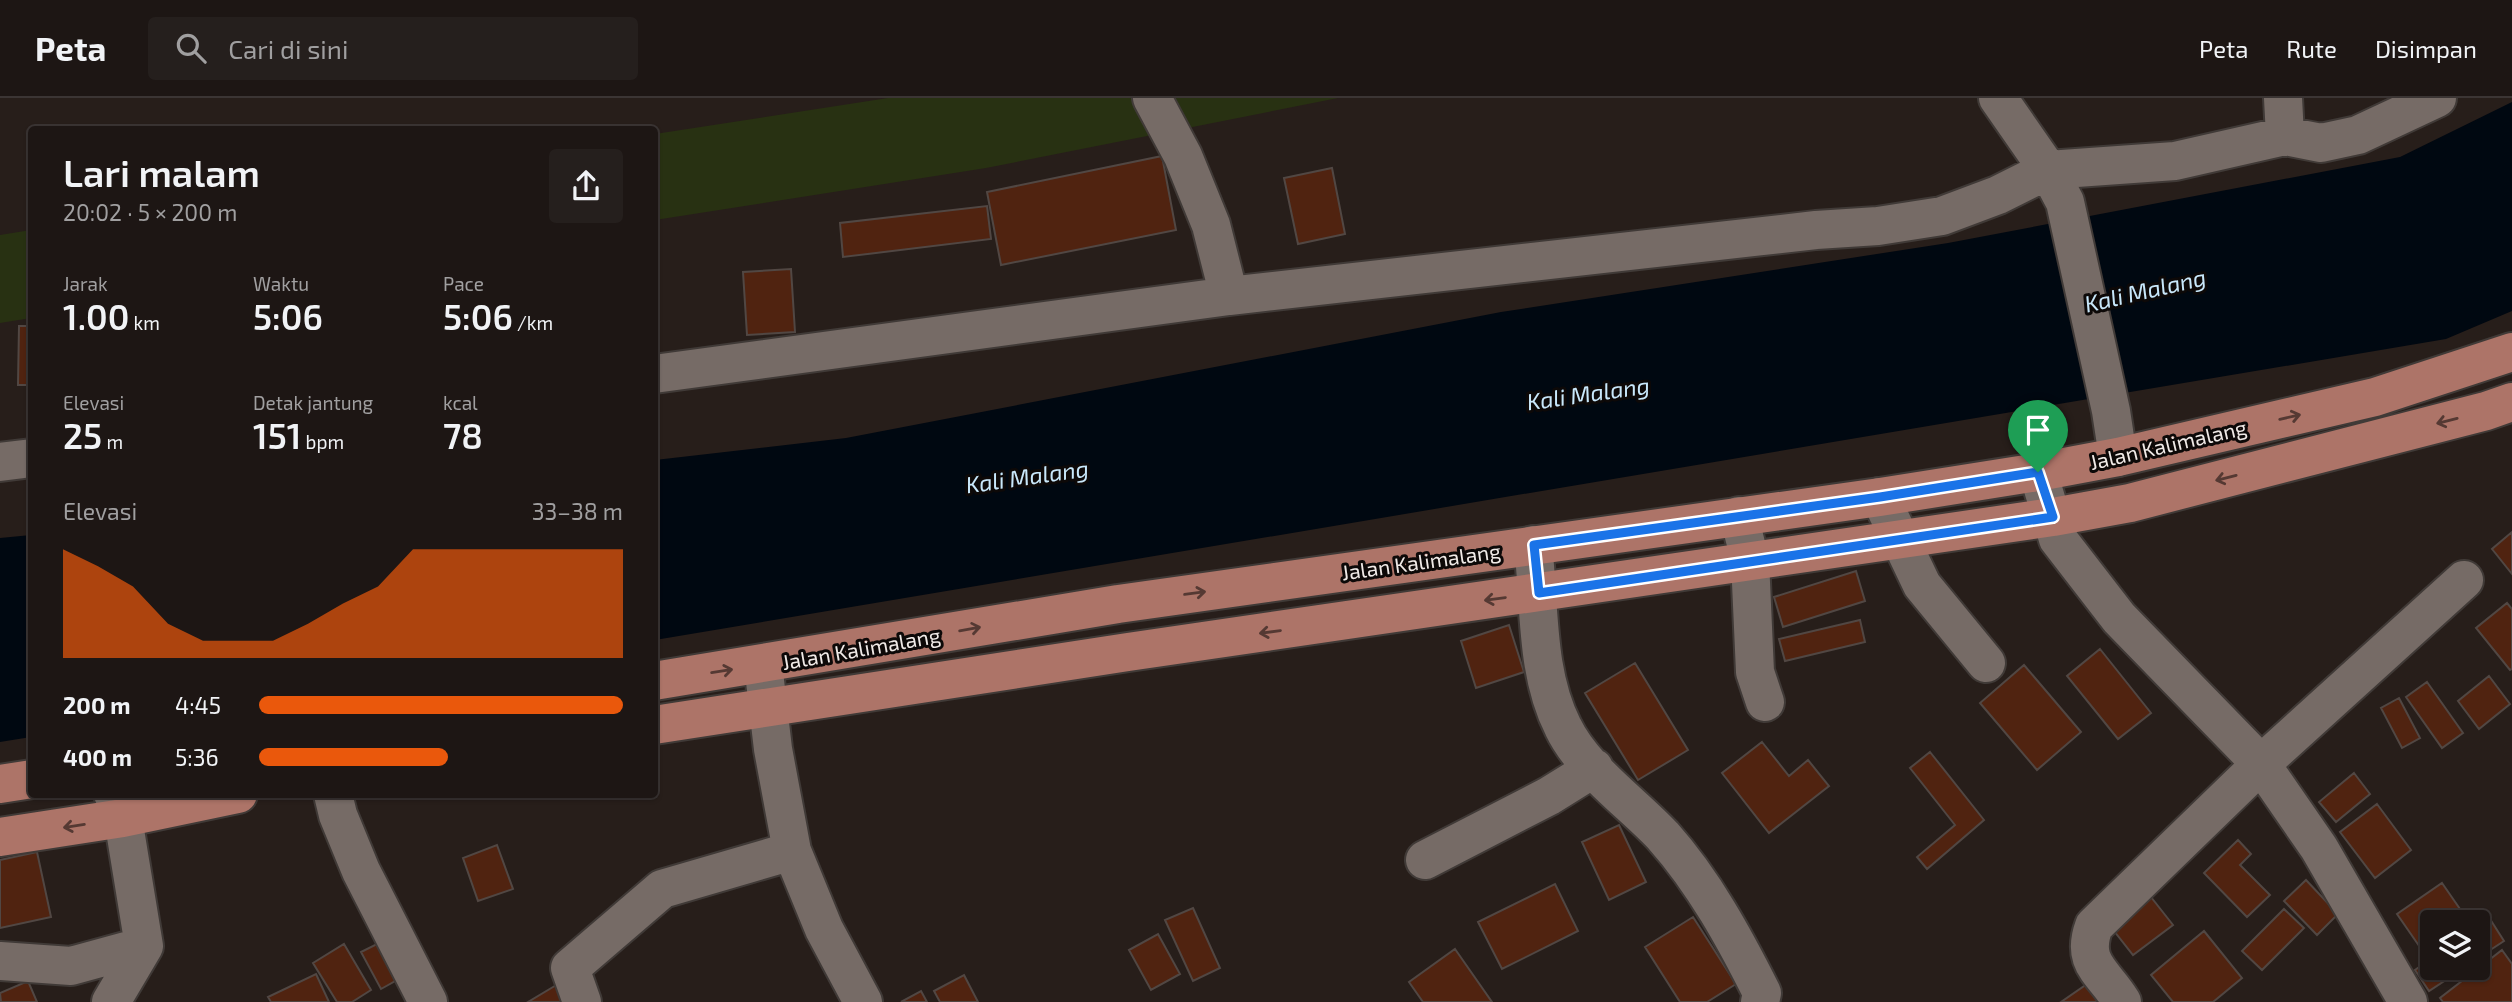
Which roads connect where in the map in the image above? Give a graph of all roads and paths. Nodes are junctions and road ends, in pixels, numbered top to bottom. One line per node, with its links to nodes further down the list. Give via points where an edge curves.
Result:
1 (1152, 98): 7 (street, via 1183,156 1211,225)
2 (1998, 98): 6 (street)
3 (2283, 98): 5 (street)
4 (2437, 98): 5 (street, via 2358,135 2321,143)
5 (2285, 136): 6 (street)
6 (2057, 186): 7 (street, via 1998,195 1942,216 1891,224); 11 (street)
7 (1229, 296): 9 (street)
8 (2512, 352): 11 (main road, Jalan Kalimalang, one-way to 8, via 2375,397)
9 (658, 373)
10 (2512, 402): 15 (main road, Jalan Kalimalang, one-way to 15, via 2130,503)
11 (2118, 457): 12 (main road, Jalan Kalimalang)
12 (2038, 472): 13 (main road, Jalan Kalimalang); 15 (street)
13 (1880, 497): 14 (main road, Jalan Kalimalang); 16 (street)
14 (1739, 516): 17 (main road, Jalan Kalimalang); 18 (street)
15 (2053, 517): 16 (main road, Jalan Kalimalang); 29 (street, via 2058,539 2119,618)
16 (1902, 540): 18 (main road, Jalan Kalimalang); 23 (street, via 1922,585)
17 (1534, 545): 20 (street); 21 (main road, Jalan Kalimalang, one-way to 17)
18 (1750, 560): 20 (main road, Jalan Kalimalang); 26 (street, via 1755,671)
19 (2464, 580): 29 (street)
20 (1539, 593): 22 (main road, Jalan Kalimalang, one-way to 22); 30 (street, via 1539,635 1552,698 1563,727)
21 (1118, 604): 22 (main road); 24 (main road, Jalan Kalimalang, one-way to 21)
22 (1128, 652): 27 (main road, Jalan Kalimalang)
23 (1986, 663)
24 (763, 664): 25 (main road, Jalan Kalimalang, one-way to 24); 27 (street)
25 (658, 680)
26 (1765, 702)
27 (770, 707): 28 (main road, Jalan Kalimalang); 37 (street)
28 (658, 724)
29 (2261, 764): 46 (street, via 2094,926 2088,941 2090,958); 47 (street, via 2319,848)
30 (1594, 768): 38 (street); 45 (street, via 1665,838 1699,883 1746,961 1762,993)
31 (28, 780): 32 (main road)
32 (0, 784)
33 (198, 798): 35 (main road)
34 (334, 798): 42 (street, via 361,871)
35 (118, 806): 36 (main road, one-way to 36); 39 (street)
36 (0, 837)
37 (792, 850): 43 (street, via 662,889 570,968); 44 (street, via 824,929)
38 (1425, 860)
39 (144, 946): 40 (street, via 71,966); 41 (street)
40 (0, 961)
41 (111, 1002)
42 (428, 1002)
43 (582, 1002)
44 (863, 1002)
45 (1760, 1002)
46 (2122, 1002)
47 (2408, 1002)

